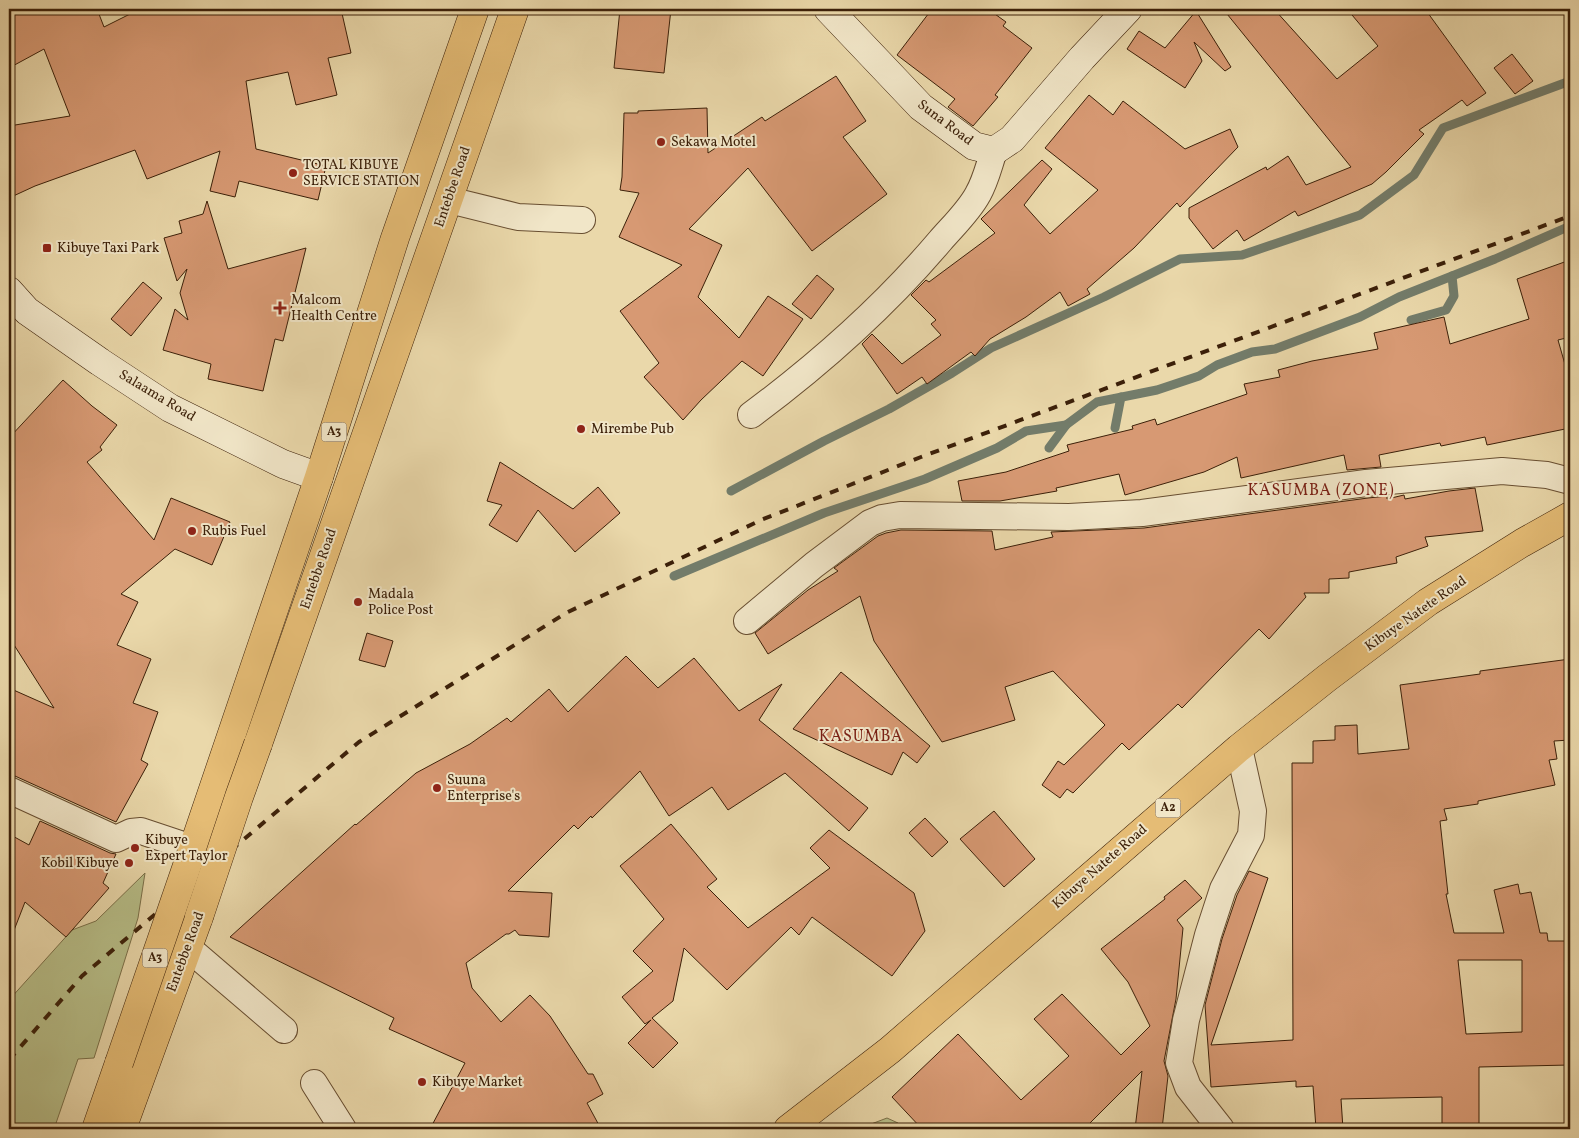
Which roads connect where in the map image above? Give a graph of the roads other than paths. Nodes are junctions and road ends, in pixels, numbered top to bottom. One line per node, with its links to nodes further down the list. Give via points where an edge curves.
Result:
1 (474, 9): 10 (main road, Entebbe Road / A3, via 395,238)
2 (515, 9): 6 (main road, Entebbe Road / A3)
3 (828, 9): 5 (street, Suna Road, via 921,107 974,146)
4 (1128, 9): 5 (street, via 1012,139)
5 (994, 151): 9 (street, via 978,195 926,258 826,357)
6 (449, 200): 7 (street, via 518,217); 17 (main road, Entebbe Road / A3, bridge)
7 (582, 220)
8 (9, 291): 10 (street, Salaama Road, via 27,311 170,408 283,464)
9 (751, 415)
10 (319, 477): 16 (main road, Entebbe Road / A3)
11 (1570, 481): 13 (street, via 1547,475 1502,471 1366,483 1142,513 1069,517 900,515 882,518 863,528 814,565)
12 (1570, 516): 14 (main road, Kibuye Natete Road / A2, via 1428,602)
13 (747, 621)
14 (1239, 748): 23 (main road, Kibuye Natete Road / A2, via 890,1050); 24 (street, via 1253,811 1251,835 1223,889 1208,935 1186,1020 1179,1063 1188,1087)
15 (9, 790): 16 (street, via 116,839 141,831)
16 (192, 851): 20 (main road, Entebbe Road / A3, bridge)
17 (188, 947): 18 (street); 21 (main road, Entebbe Road / A3)
18 (284, 1030)
19 (314, 1083): 22 (street)
20 (96, 1129)
21 (122, 1129)
22 (343, 1129)
23 (788, 1129)
24 (1221, 1129)

